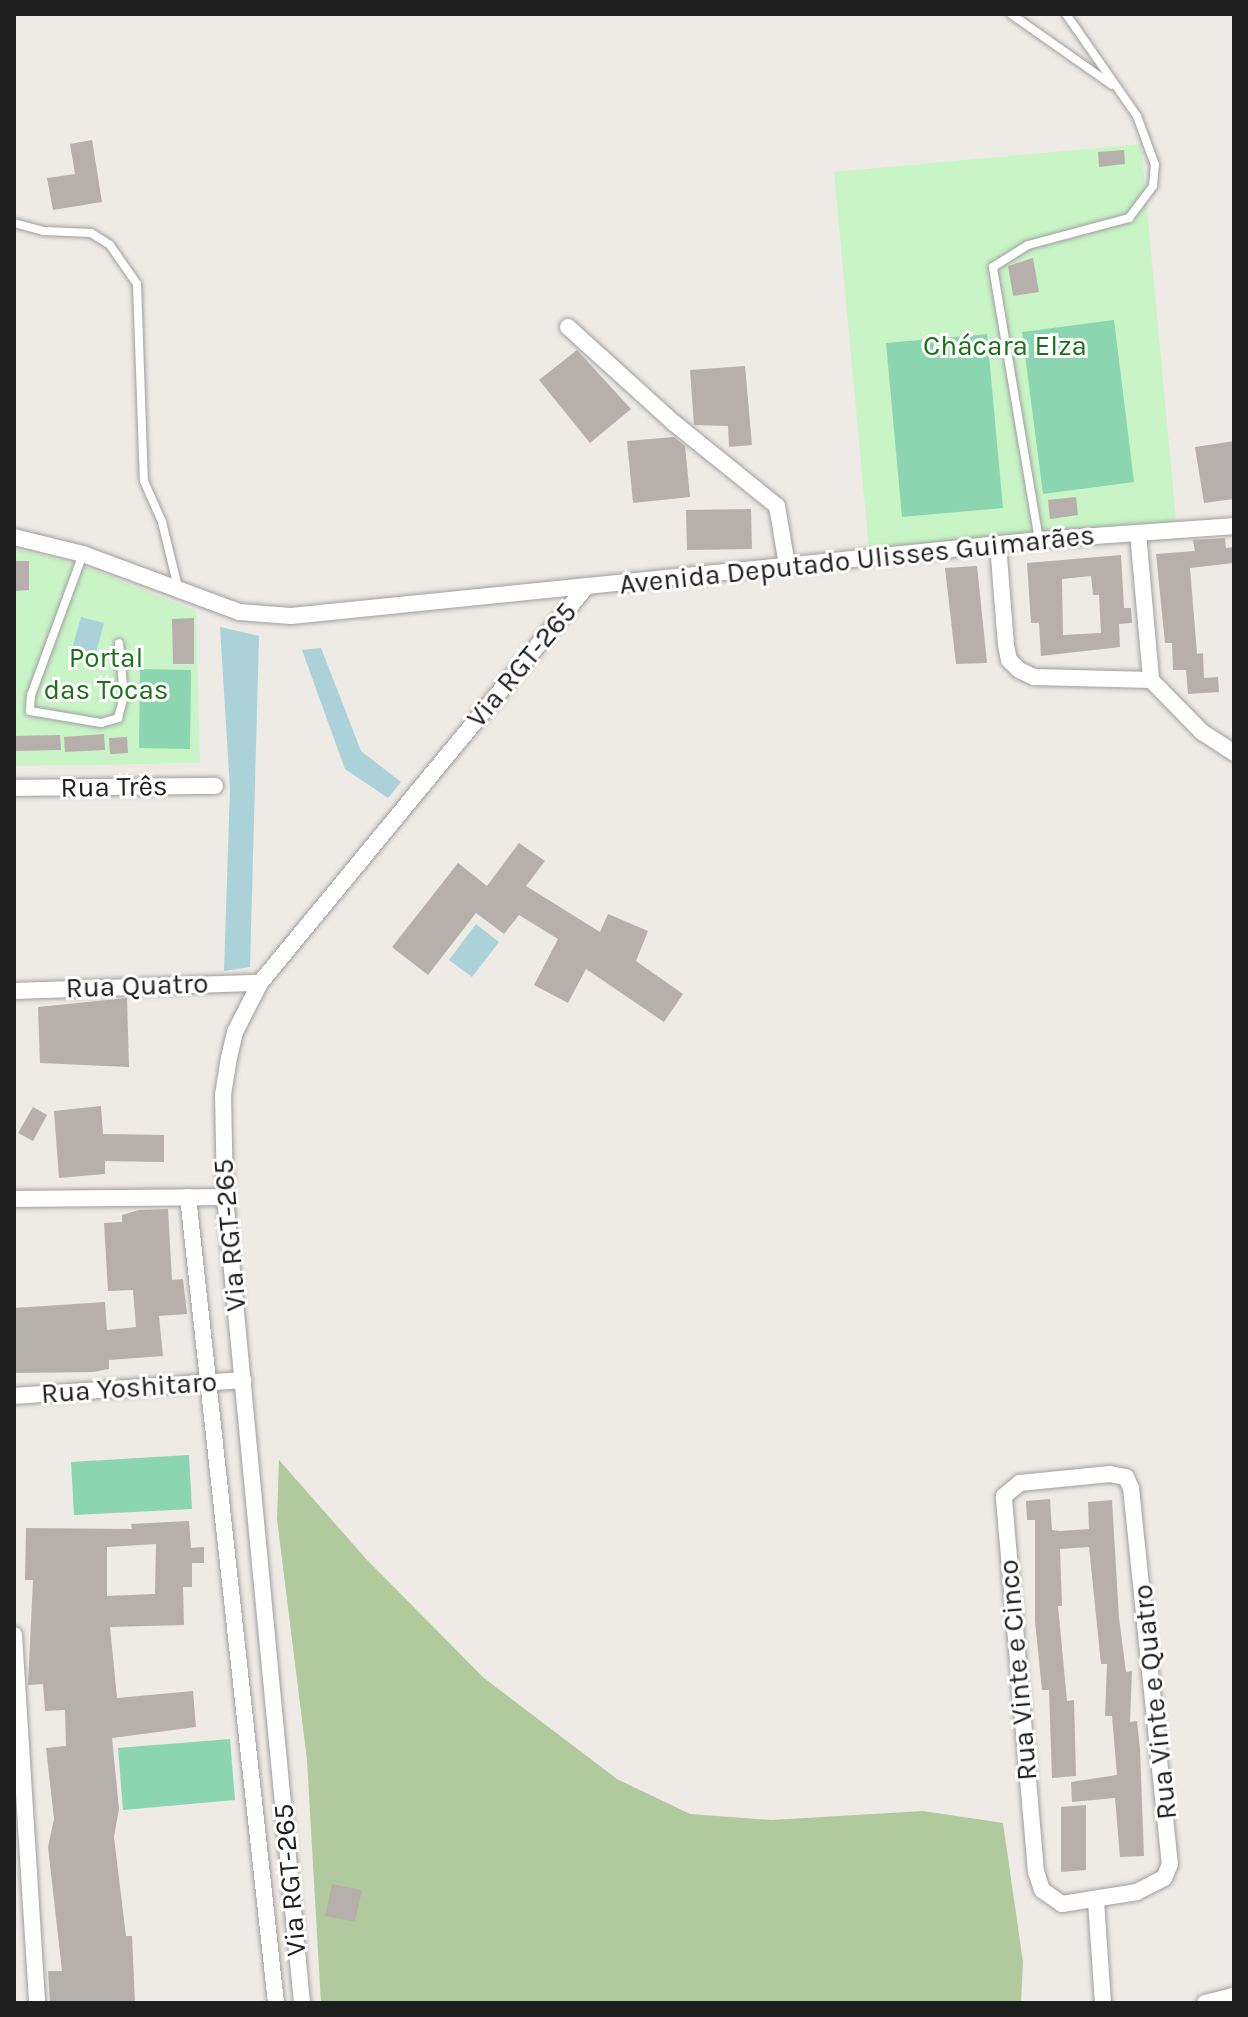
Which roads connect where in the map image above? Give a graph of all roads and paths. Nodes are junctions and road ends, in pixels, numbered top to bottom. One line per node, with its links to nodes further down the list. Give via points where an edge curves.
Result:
1 (1011, 14): 3 (lane)
2 (1066, 14): 3 (lane)
3 (1120, 90): 9 (lane, via 1141,124 1155,165 1145,202 1116,225 1028,245 993,267)
4 (14, 223): 14 (lane, via 44,231 91,233 118,254 137,284 144,481 162,522)
5 (568, 327): 12 (street, via 777,506)
6 (1234, 526): 7 (street, Avenida Deputado Ulisses Guimarães)
7 (1138, 533): 9 (street, Avenida Deputado Ulisses Guimarães); 16 (street)
8 (14, 537): 11 (street, Avenida Deputado Ulisses Guimarães)
9 (1039, 540): 10 (street, Avenida Deputado Ulisses Guimarães)
10 (998, 544): 12 (street, Avenida Deputado Ulisses Guimarães); 16 (street, via 1006,645 1009,660 1019,670 1034,677)
11 (83, 554): 14 (street, Avenida Deputado Ulisses Guimarães); 15 (lane, via 31,695 30,711 101,723 118,718 124,696)
12 (787, 565): 13 (street, Avenida Deputado Ulisses Guimarães)
13 (585, 588): 14 (street, Avenida Deputado Ulisses Guimarães, via 291,616 239,612); 20 (street, Via RGT-265)
14 (179, 592)
15 (119, 643)
16 (1151, 680): 17 (street, via 1202,732)
17 (1234, 753)
18 (215, 786): 19 (street, Rua Três)
19 (14, 788)
20 (260, 983): 21 (street, Rua Quatro); 23 (street, Via RGT-265, via 235,1032 227,1070)
21 (14, 991)
22 (188, 1197): 23 (street); 24 (street); 26 (street)
23 (225, 1197): 25 (street, Via RGT-265)
24 (14, 1199)
25 (243, 1380): 26 (street, Rua Yoshitaro); 34 (street, Via RGT-265)
26 (207, 1382): 27 (street, Rua Yoshitaro); 33 (street)
27 (14, 1396)
28 (1104, 1474): 30 (street, Rua Vinte e Quatro, via 1123,1475 1131,1488 1171,1859 1168,1871 1154,1885); 30 (street, Rua Vinte e Cinco, via 1015,1484 1004,1500 1037,1879 1056,1902)
29 (14, 1635): 32 (street)
30 (1096, 1901): 35 (street)
31 (1234, 1996): 36 (street)
32 (37, 2003)
33 (276, 2003)
34 (302, 2003)
35 (1103, 2003)
36 (1205, 2003)

